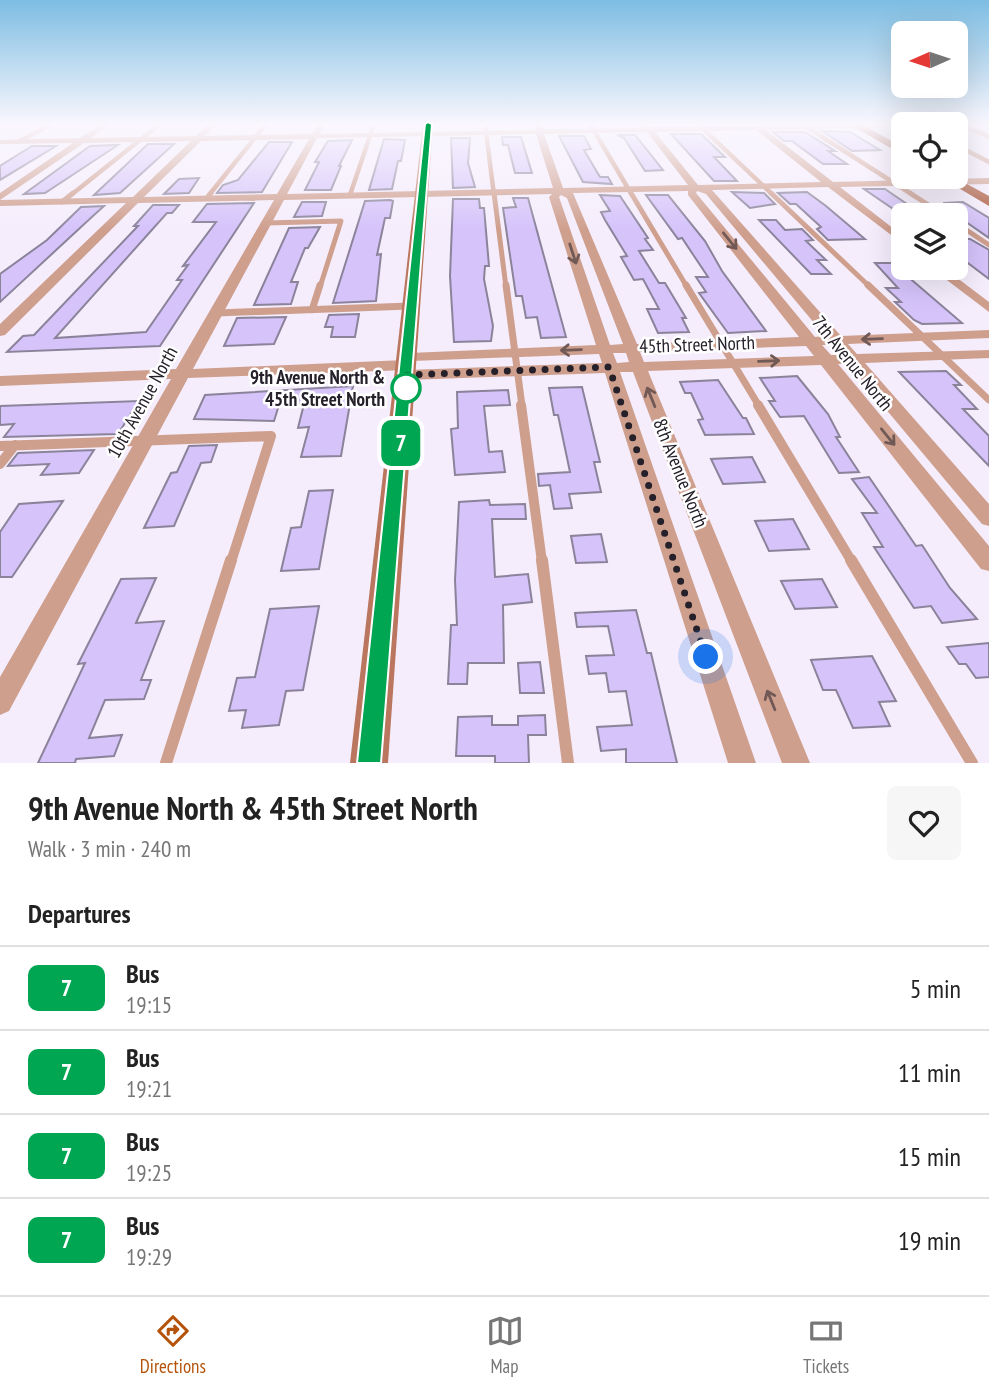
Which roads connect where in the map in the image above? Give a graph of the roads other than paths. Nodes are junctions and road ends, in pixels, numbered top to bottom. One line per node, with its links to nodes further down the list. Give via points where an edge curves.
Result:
1 (55, 160): 31 (street)
2 (115, 160): 34 (lane)
3 (176, 160): 33 (street)
4 (237, 160): 32 (lane)
5 (301, 160): 30 (street, 10th Avenue North)
6 (362, 160): 29 (lane)
7 (426, 160): 28 (street)
8 (489, 160): 26 (lane)
9 (549, 160): 25 (street, 8th Avenue North)
10 (611, 160): 23 (lane)
11 (673, 160): 21 (street, 7th Avenue North)
12 (736, 160): 20 (lane)
13 (798, 160): 19 (street)
14 (858, 160): 15 (lane)
15 (891, 180)
16 (969, 181): 17 (street); 27 (main road)
17 (989, 181)
18 (891, 183): 19 (street)
19 (831, 185): 20 (street); 40 (street)
20 (764, 186): 21 (street); 49 (lane)
21 (695, 187): 23 (street); 50 (street, 7th Avenue North, via 709,192); 51 (street, 7th Avenue North, one-way to 51, via 691,193)
22 (968, 188): 35 (main road)
23 (629, 189): 25 (street); 52 (lane)
24 (904, 189): 37 (lane)
25 (559, 191): 26 (street); 53 (street, 8th Avenue North, via 571,196); 57 (street, 8th Avenue North, one-way to 57, via 554,197)
26 (494, 192): 28 (street); 54 (lane)
27 (989, 192)
28 (423, 194): 29 (street); 43 (street)
29 (350, 195): 30 (street)
30 (281, 196): 32 (street); 38 (street, 10th Avenue North)
31 (0, 197)
32 (207, 198): 33 (street)
33 (136, 200): 34 (street); 47 (street)
34 (62, 202): 36 (street)
35 (989, 202)
36 (0, 203)
37 (926, 203)
38 (266, 223): 45 (lane, via 341,221); 46 (street, 10th Avenue North)
39 (968, 231): 41 (lane)
40 (891, 232)
41 (989, 245)
42 (953, 280): 44 (street)
43 (414, 306): 45 (lane); 61 (street)
44 (989, 308)
45 (312, 310): 46 (lane)
46 (216, 313): 64 (street, 10th Avenue North)
47 (0, 332)
48 (989, 334): 49 (street, 45th Street North)
49 (922, 337): 50 (street, 45th Street North, one-way to 50); 56 (lane)
50 (835, 340): 51 (street, 45th Street North); 58 (street, 7th Avenue North)
51 (810, 341): 52 (street, 45th Street North); 59 (street, 7th Avenue North)
52 (721, 344): 53 (street, 45th Street North); 60 (lane)
53 (631, 348): 57 (street, 45th Street North); 62 (street, 8th Avenue North)
54 (514, 352): 57 (street, 45th Street North, one-way to 54); 61 (street, 45th Street North); 63 (lane)
55 (989, 354): 56 (street, 45th Street North)
56 (942, 355): 58 (street, 45th Street North); 66 (lane)
57 (606, 358): 62 (street, 45th Street North); 63 (street, 45th Street North); 77 (street, 8th Avenue North)
58 (851, 358): 59 (street, 45th Street North); 71 (street, 7th Avenue North)
59 (826, 359): 60 (street, 45th Street North, one-way to 59); 72 (street, 7th Avenue North, one-way to 72)
60 (732, 362): 62 (street, 45th Street North); 79 (lane)
61 (408, 366): 63 (street, 45th Street North); 64 (street, 45th Street North); 75 (street)
62 (639, 366): 78 (street, 8th Avenue North, one-way to 62)
63 (516, 370): 76 (lane)
64 (182, 374): 65 (street, 45th Street North); 67 (street, 10th Avenue North)
65 (0, 380)
66 (989, 400)
67 (145, 440): 68 (lane); 73 (street, 10th Avenue North); 74 (lane, via 271,436)
68 (15, 445): 69 (lane); 70 (lane)
69 (0, 446)
70 (0, 464)
71 (989, 518)
72 (989, 562)
73 (0, 702)
74 (166, 763)
75 (369, 763)
76 (568, 763)
77 (742, 763)
78 (796, 763)
79 (972, 763)

